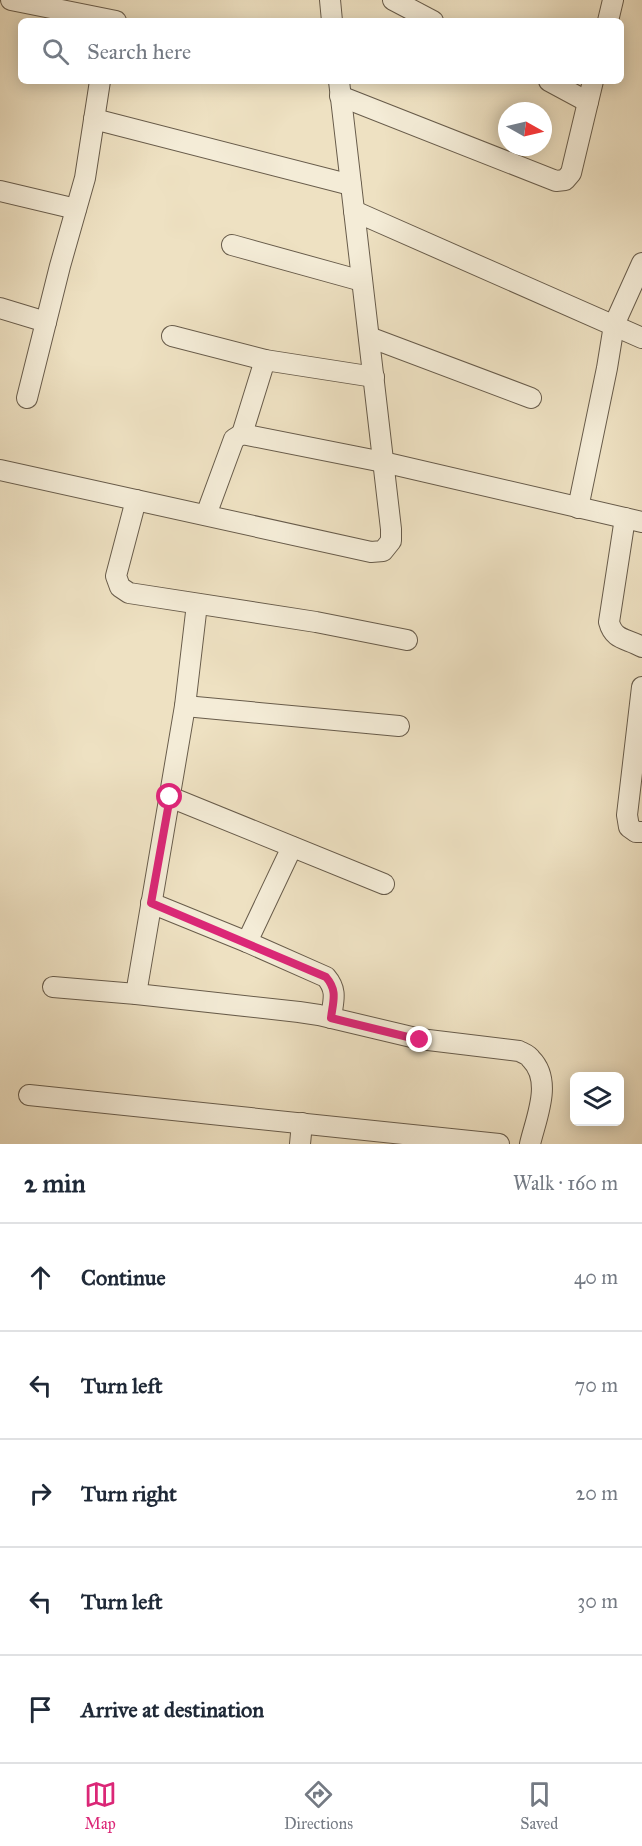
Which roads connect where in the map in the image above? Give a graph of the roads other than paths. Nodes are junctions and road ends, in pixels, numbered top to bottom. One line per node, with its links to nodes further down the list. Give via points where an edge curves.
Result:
1 (11, 0): 4 (street)
2 (330, 0): 6 (street)
3 (393, 0): 7 (street)
4 (64, 5): 5 (street)
5 (102, 18)
6 (332, 18)
7 (427, 18)
8 (100, 84): 13 (street)
9 (555, 84): 12 (street)
10 (592, 84): 12 (street)
11 (340, 88): 12 (street, via 556,181 565,180 571,173); 14 (street)
12 (588, 102)
13 (94, 118): 14 (street); 16 (street)
14 (351, 185): 17 (street)
15 (0, 191): 16 (street)
16 (76, 209): 22 (street)
17 (354, 211): 20 (street); 23 (street)
18 (232, 245): 20 (street)
19 (642, 263): 23 (street)
20 (362, 281): 25 (street)
21 (0, 309): 22 (street)
22 (45, 322): 29 (street)
23 (614, 325): 26 (street); 35 (street)
24 (172, 336): 27 (street)
25 (369, 337): 28 (street); 30 (street)
26 (642, 338)
27 (265, 360): 28 (street); 31 (street)
28 (374, 377): 32 (street)
29 (27, 398)
30 (531, 398)
31 (242, 434): 32 (street); 36 (street, via 234,439)
32 (383, 462): 35 (street); 36 (street, via 391,529 391,541 383,551 371,552)
33 (0, 470): 34 (street)
34 (136, 500): 36 (street); 38 (street, via 116,576 120,587 129,593)
35 (578, 507): 37 (street)
36 (206, 516)
37 (633, 520): 40 (street, via 609,622 618,637)
38 (197, 604): 39 (street); 42 (street)
39 (406, 640)
40 (642, 646)
41 (642, 687): 45 (street, via 627,815 629,827)
42 (185, 706): 43 (street); 44 (street)
43 (399, 726)
44 (170, 797): 46 (street); 48 (street)
45 (642, 832)
46 (292, 847): 47 (street); 49 (street)
47 (384, 884)
48 (151, 903): 49 (street); 51 (street)
49 (247, 942): 52 (street, via 326,977 334,992)
50 (53, 987): 51 (street)
51 (136, 994): 52 (street)
52 (331, 1018): 57 (street, via 420,1040 519,1051 531,1059 542,1077 542,1095)
53 (28, 1095): 54 (street)
54 (302, 1123): 55 (street); 56 (street)
55 (300, 1144)
56 (499, 1144)
57 (530, 1144)

